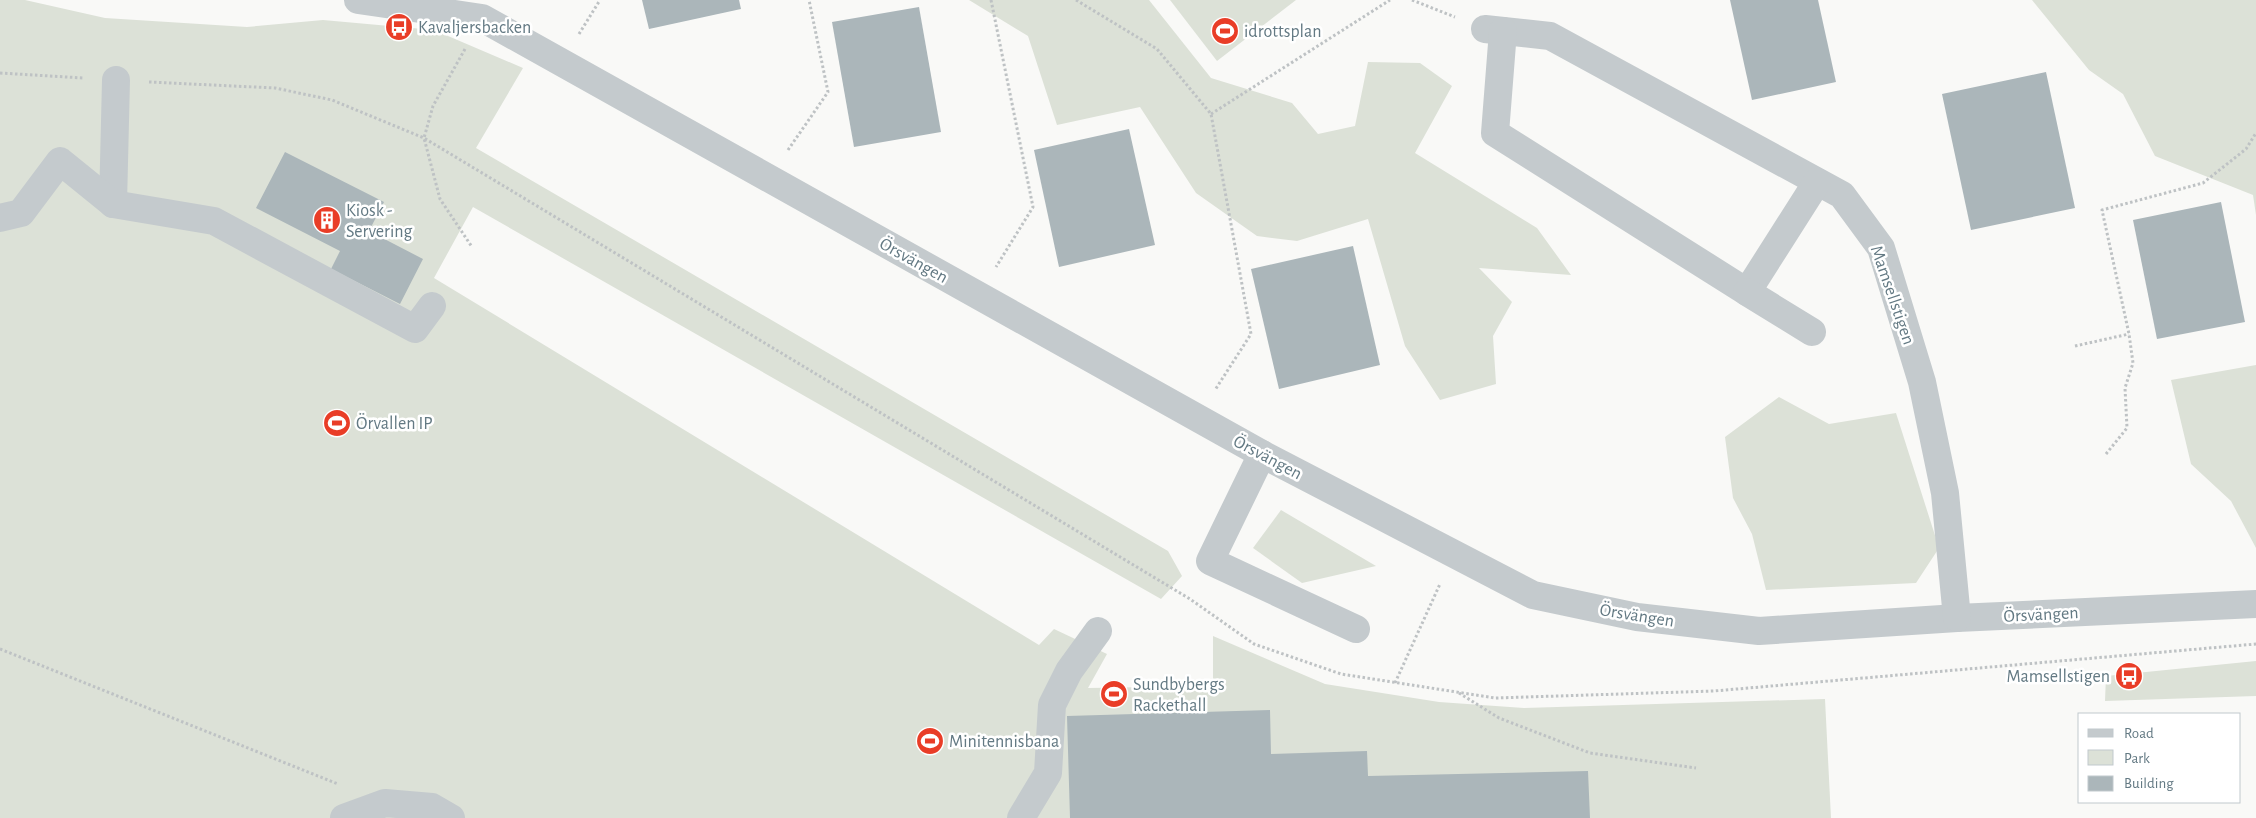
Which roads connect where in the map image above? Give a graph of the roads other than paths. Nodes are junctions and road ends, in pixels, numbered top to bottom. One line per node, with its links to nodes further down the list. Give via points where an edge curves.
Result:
1 (358, 0): 9 (street, Örsvängen, via 482,18)
2 (116, 80): 4 (street)
3 (1817, 182): 6 (street); 6 (street, Mamsellstigen, via 1550,36 1494,30 1495,132); 11 (street, Mamsellstigen, via 1842,195 1881,248 1922,382 1945,493)
4 (113, 204): 5 (street, via 60,162 21,213); 7 (street, via 214,221 415,329)
5 (0, 218)
6 (1747, 292): 8 (street)
7 (432, 306)
8 (1812, 332)
9 (1262, 454): 11 (street, Örsvängen, via 1533,595 1636,617 1759,632); 12 (street, via 1210,561)
10 (2256, 604): 11 (street, Örsvängen)
11 (1957, 618)
12 (1356, 629)
13 (1098, 631): 16 (street, via 1069,671 1052,705 1048,772)
14 (344, 818): 15 (street, via 385,803 432,807)
15 (451, 818)
16 (1021, 818)

